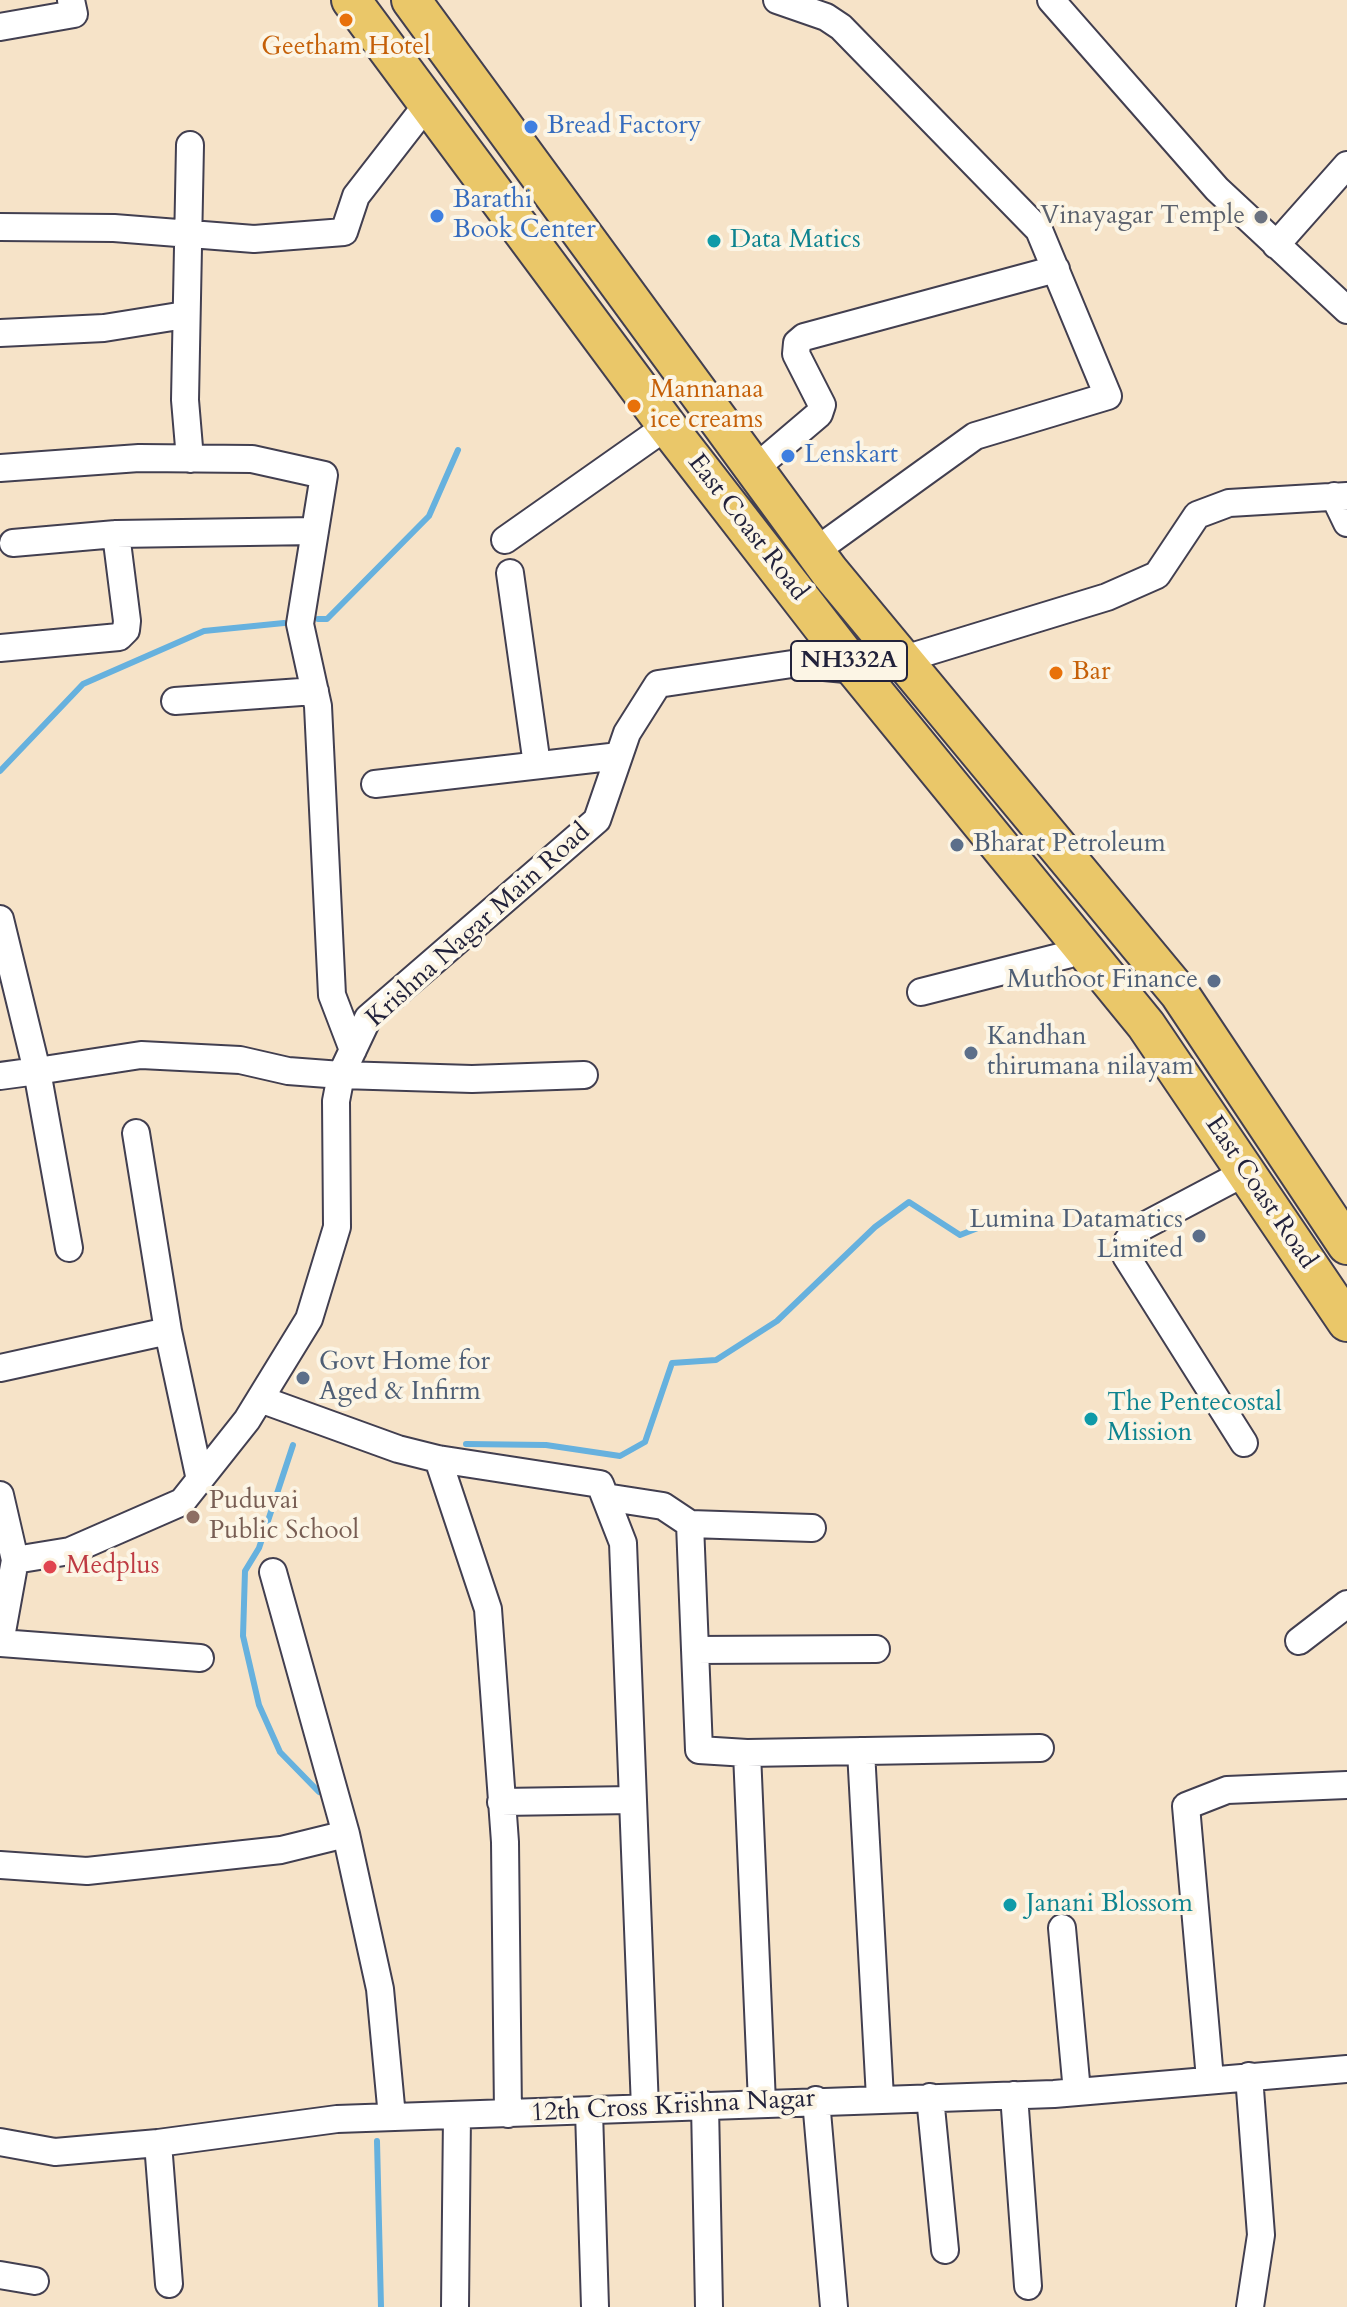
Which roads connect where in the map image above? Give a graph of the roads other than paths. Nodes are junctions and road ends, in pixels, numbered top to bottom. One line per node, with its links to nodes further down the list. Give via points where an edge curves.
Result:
1 (71, 0): 6 (street, via 74,14)
2 (351, 0): 7 (highway, East Coast Road / NH332A)
3 (411, 0): 20 (highway, East Coast Road / NH332A)
4 (777, 0): 13 (street, via 841,27 1039,230)
5 (1051, 0): 12 (street, via 1217,189)
6 (0, 27)
7 (429, 102): 11 (street, via 356,196 344,232 254,239); 17 (highway, East Coast Road / NH332A)
8 (190, 145): 11 (street)
9 (1347, 165): 12 (street)
10 (0, 227): 11 (street)
11 (186, 234): 15 (street)
12 (1276, 245): 14 (street)
13 (1056, 269): 20 (street, via 804,337 796,354 822,405 819,414); 27 (street, via 1108,396 975,436)
14 (1347, 310)
15 (185, 315): 16 (street, via 104,328); 18 (street)
16 (0, 333)
17 (667, 426): 25 (street); 31 (highway, East Coast Road / NH332A)
18 (190, 459): 19 (street); 23 (street, via 252,459 324,475)
19 (0, 468)
20 (752, 471): 27 (highway, East Coast Road / NH332A)
21 (1341, 496): 22 (street); 30 (street, via 1229,503 1197,515 1157,575 1107,597)
22 (1347, 523)
23 (315, 531): 24 (street); 32 (street, via 300,624)
24 (116, 534): 26 (street); 29 (street, via 127,621 119,637)
25 (505, 540)
26 (13, 543)
27 (814, 552): 30 (highway, East Coast Road / NH332A)
28 (510, 573): 35 (street)
29 (0, 648)
30 (901, 660): 31 (street); 47 (highway, East Coast Road / NH332A, via 1179,993)
31 (856, 670): 34 (street, Krishna Nagar Main Road, via 792,664 658,684); 38 (highway, East Coast Road / NH332A)
32 (315, 691): 33 (street); 40 (street, via 332,995)
33 (175, 701)
34 (619, 756): 35 (street); 40 (street, Krishna Nagar Main Road, via 597,820 368,1018)
35 (537, 765): 36 (street)
36 (375, 784)
37 (0, 919): 41 (street)
38 (1083, 944): 39 (street, via 1067,955); 46 (highway, East Coast Road / NH332A, via 1146,1025)
39 (921, 992)
40 (353, 1050): 42 (street, Krishna Nagar Main Road)
41 (37, 1071): 42 (street, via 141,1055 240,1060); 44 (street); 48 (street)
42 (341, 1075): 43 (street); 52 (street, Krishna Nagar Main Road, via 336,1101 337,1227 309,1319)
43 (584, 1075)
44 (0, 1076)
45 (136, 1133): 50 (street)
46 (1246, 1172): 49 (highway, East Coast Road / NH332A); 53 (street, via 1140,1228 1128,1240 1126,1256)
47 (1347, 1245)
48 (69, 1248)
49 (1340, 1298)
50 (168, 1331): 51 (street); 55 (street)
51 (0, 1368)
52 (260, 1399): 54 (street); 55 (street, Krishna Nagar Main Road)
53 (1244, 1443)
54 (438, 1459): 57 (street, via 600,1484); 73 (street, via 488,1609)
55 (200, 1480): 60 (street, Krishna Nagar Main Road, via 182,1502 70,1551)
56 (0, 1495): 60 (street)
57 (605, 1497): 58 (street, via 663,1506); 72 (street, via 623,1543)
58 (690, 1524): 59 (street); 66 (street)
59 (812, 1528)
60 (15, 1560): 64 (street)
61 (273, 1572): 74 (street)
62 (1346, 1605): 63 (street)
63 (1299, 1641)
64 (0, 1643): 67 (street)
65 (876, 1649): 66 (street)
66 (695, 1650): 70 (street, via 699,1750)
67 (200, 1658)
68 (1040, 1748): 69 (street)
69 (861, 1751): 70 (street); 83 (street)
70 (747, 1753): 85 (street)
71 (1347, 1785): 79 (street, via 1227,1790 1186,1806)
72 (633, 1800): 73 (street); 87 (street)
73 (501, 1802): 89 (street)
74 (346, 1834): 75 (street, via 281,1850 87,1871); 91 (street, via 380,1989)
75 (0, 1865)
76 (1062, 1928): 80 (street)
77 (1347, 2069): 78 (street, 12th Cross Krishna Nagar)
78 (1249, 2076): 79 (street, 12th Cross Krishna Nagar); 103 (street, via 1261,2235)
79 (1210, 2079): 80 (street, 12th Cross Krishna Nagar)
80 (1077, 2092): 81 (street, 12th Cross Krishna Nagar)
81 (1014, 2095): 82 (street, 12th Cross Krishna Nagar); 98 (street)
82 (930, 2097): 83 (street, 12th Cross Krishna Nagar); 94 (street)
83 (880, 2098): 84 (street, 12th Cross Krishna Nagar)
84 (816, 2100): 85 (street, 12th Cross Krishna Nagar); 102 (street)
85 (762, 2103): 86 (street, 12th Cross Krishna Nagar)
86 (705, 2105): 87 (street, 12th Cross Krishna Nagar); 101 (street)
87 (645, 2108): 88 (street, 12th Cross Krishna Nagar)
88 (589, 2111): 89 (street, 12th Cross Krishna Nagar); 100 (street)
89 (508, 2114): 90 (street, 12th Cross Krishna Nagar)
90 (457, 2115): 91 (street, 12th Cross Krishna Nagar); 99 (street)
91 (392, 2117): 93 (street, 12th Cross Krishna Nagar, via 337,2119)
92 (0, 2142): 93 (street, 12th Cross Krishna Nagar, via 55,2152)
93 (158, 2143): 97 (street)
94 (945, 2250)
95 (0, 2275): 96 (street)
96 (35, 2281)
97 (169, 2284)
98 (1028, 2286)
99 (455, 2307)
100 (595, 2307)
101 (709, 2307)
102 (834, 2307)
103 (1250, 2307)

